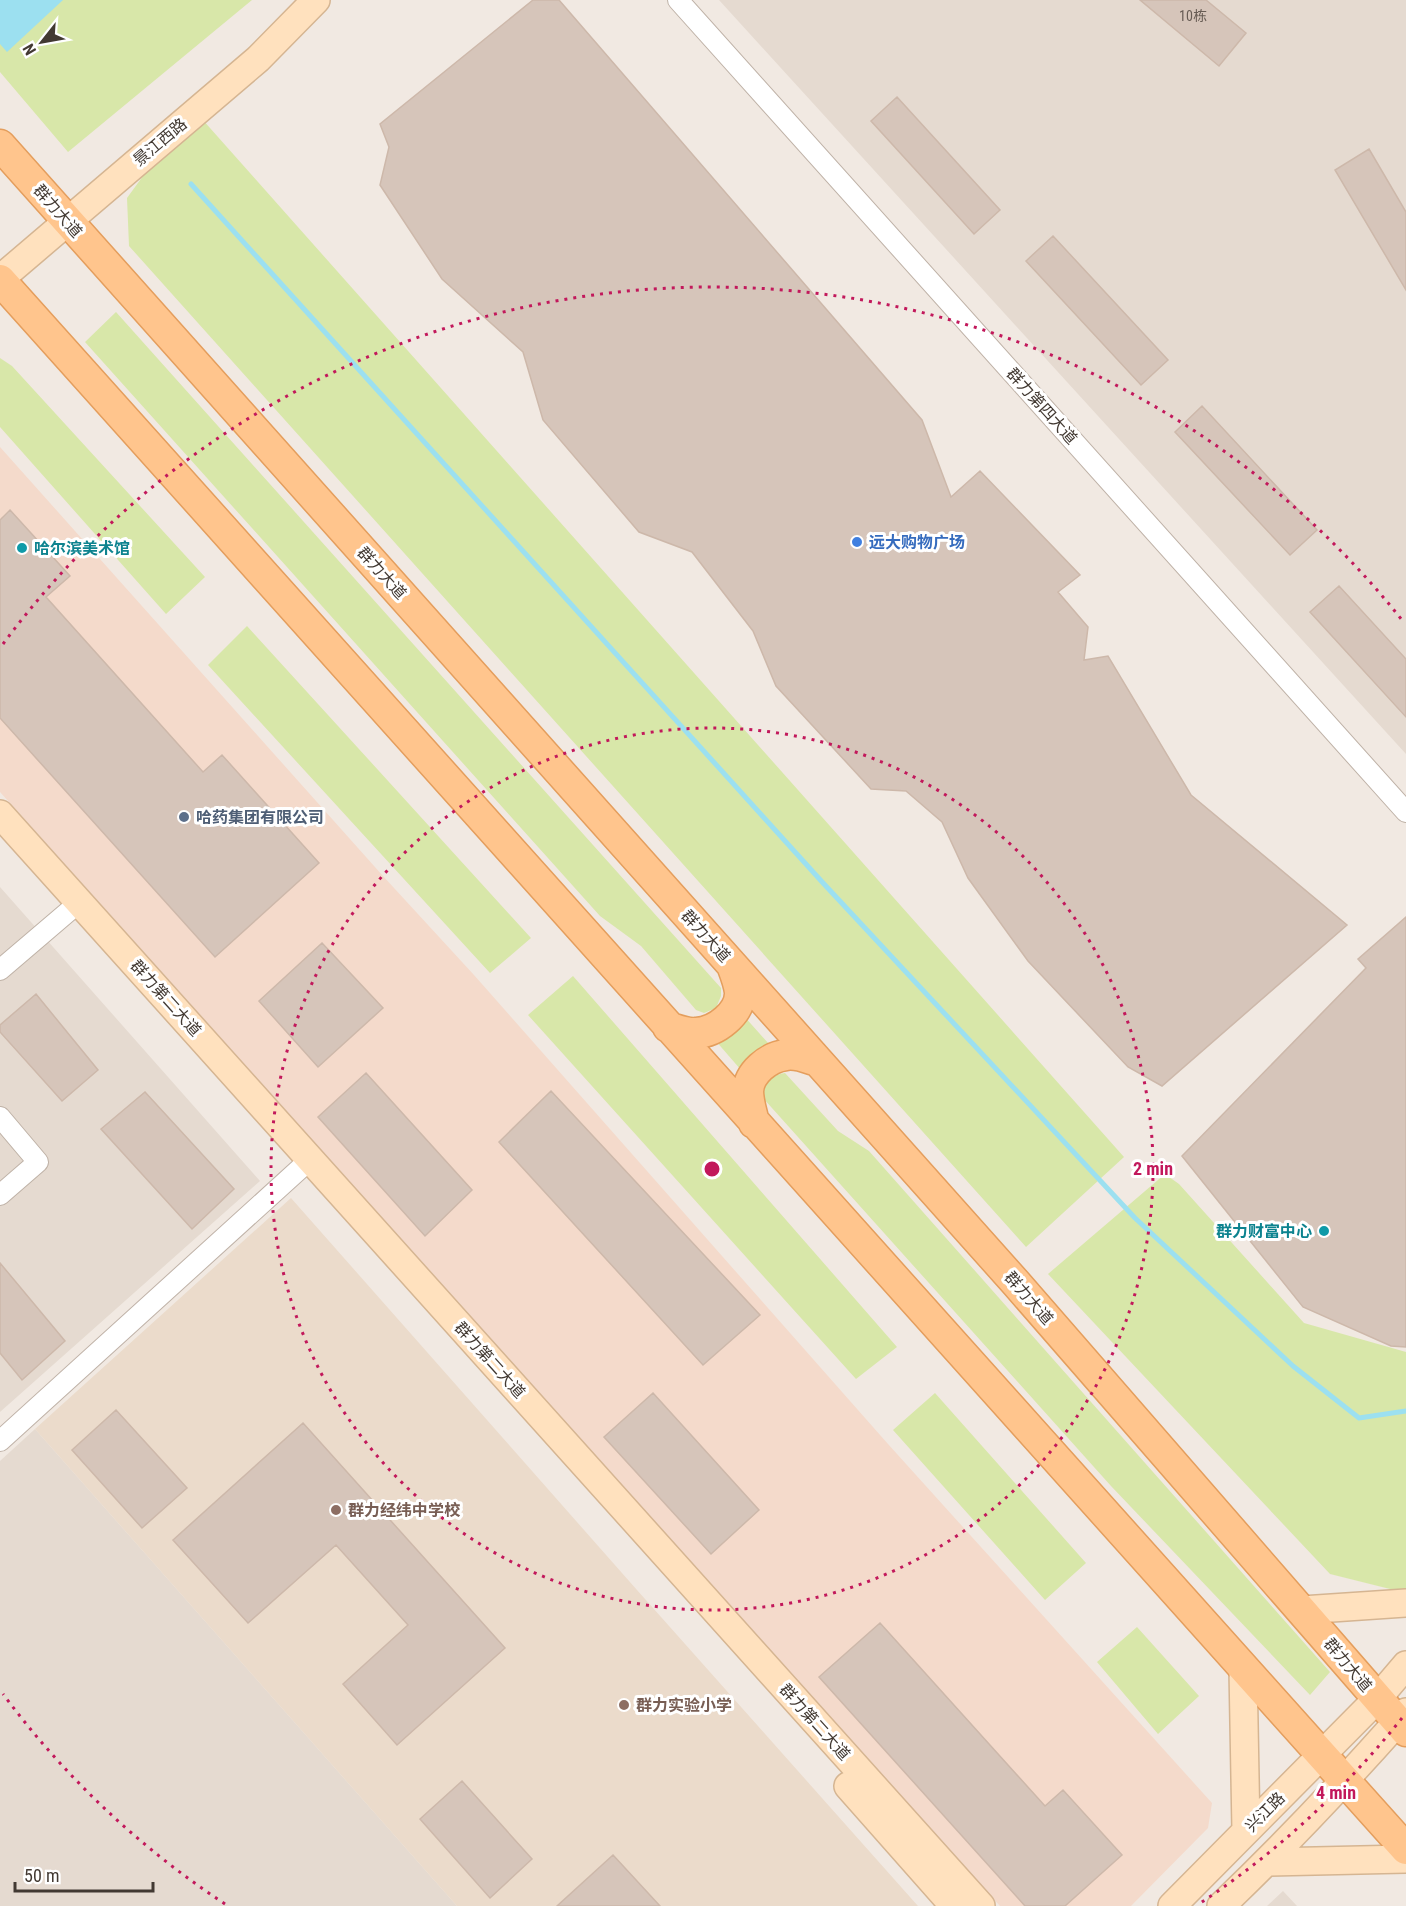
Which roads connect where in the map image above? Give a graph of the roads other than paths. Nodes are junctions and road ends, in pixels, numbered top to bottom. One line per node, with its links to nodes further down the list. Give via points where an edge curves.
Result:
1 (316, 0): 4 (main road, 景江西路, via 258,58)
2 (678, 0): 6 (street, 群力第四大道)
3 (0, 145): 4 (main road, 群力大道)
4 (67, 221): 5 (main road, 景江西路); 10 (main road, 群力大道)
5 (0, 280): 12 (main road)
6 (1406, 812)
7 (0, 814): 32 (main road, 群力第二大道)
8 (0, 836): 9 (main road, 群力第二大道)
9 (69, 911): 11 (street); 16 (main road, 群力第二大道)
10 (732, 965): 12 (main road, via 740,991 734,1012 707,1031 686,1033); 13 (main road, 群力大道)
11 (0, 970)
12 (668, 1027): 15 (main road)
13 (817, 1061): 15 (main road, via 786,1055 775,1057 756,1072 748,1091); 20 (main road, 群力大道)
14 (0, 1117): 17 (street, via 38,1162)
15 (754, 1123): 22 (main road)
16 (304, 1165): 18 (street); 31 (main road, 群力第二大道)
17 (0, 1195)
18 (0, 1441)
19 (1406, 1603): 20 (main road)
20 (1302, 1610): 23 (main road, 群力大道)
21 (1406, 1665): 23 (main road, 兴江路)
22 (1243, 1669): 25 (main road); 27 (main road)
23 (1377, 1699): 24 (main road, 群力大道); 25 (main road, 兴江路)
24 (1403, 1722): 26 (main road)
25 (1321, 1756): 26 (main road); 27 (main road, 兴江路)
26 (1344, 1781): 28 (main road); 30 (main road)
27 (1246, 1831): 33 (main road, 兴江路)
28 (1406, 1849)
29 (1406, 1859): 30 (main road)
30 (1268, 1862): 34 (main road)
31 (954, 1906)
32 (981, 1906)
33 (1172, 1906)
34 (1221, 1906)

